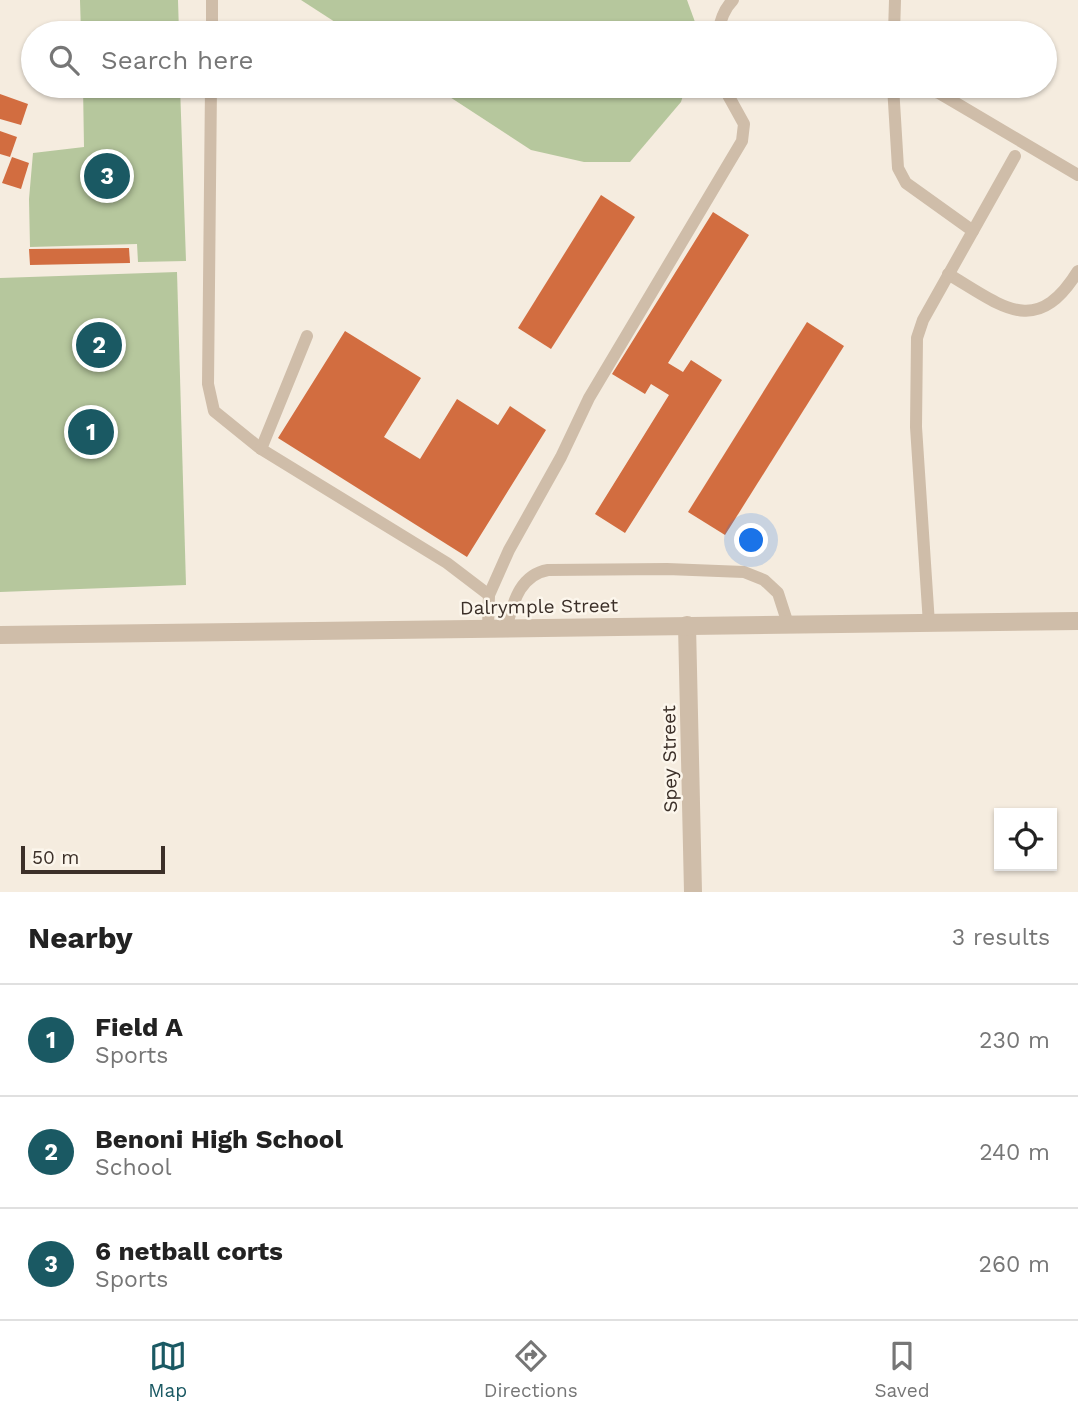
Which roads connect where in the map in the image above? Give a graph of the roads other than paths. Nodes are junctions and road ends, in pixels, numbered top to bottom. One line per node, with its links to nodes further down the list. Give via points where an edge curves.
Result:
1 (212, 0): 4 (lane)
2 (733, 0): 5 (lane)
3 (895, 0): 6 (lane)
4 (212, 21)
5 (720, 21)
6 (894, 21)
7 (211, 98): 17 (lane, via 208,389 214,411)
8 (730, 98): 18 (lane, via 744,124 742,141 589,398)
9 (894, 98): 13 (lane, via 898,168 906,183)
10 (947, 98): 12 (lane)
11 (1016, 156): 13 (lane)
12 (1078, 175)
13 (973, 231): 15 (lane)
14 (1078, 271): 15 (lane, via 1053,303 1028,312 998,303)
15 (948, 274): 21 (lane, via 917,338 916,427)
16 (307, 336): 17 (lane)
17 (261, 449): 18 (lane, via 447,563)
18 (489, 595): 23 (lane)
19 (1078, 621): 21 (street, Dalrymple Street)
20 (788, 624): 21 (street, Dalrymple Street); 22 (street, Dalrymple Street); 24 (lane, via 774,589 744,572 548,570 538,571 523,586)
21 (929, 624)
22 (687, 625): 24 (street, Dalrymple Street); 26 (street, Spey Street)
23 (488, 628): 24 (street, Dalrymple Street); 25 (street, Dalrymple Street)
24 (506, 628)
25 (0, 635)
26 (693, 892)

